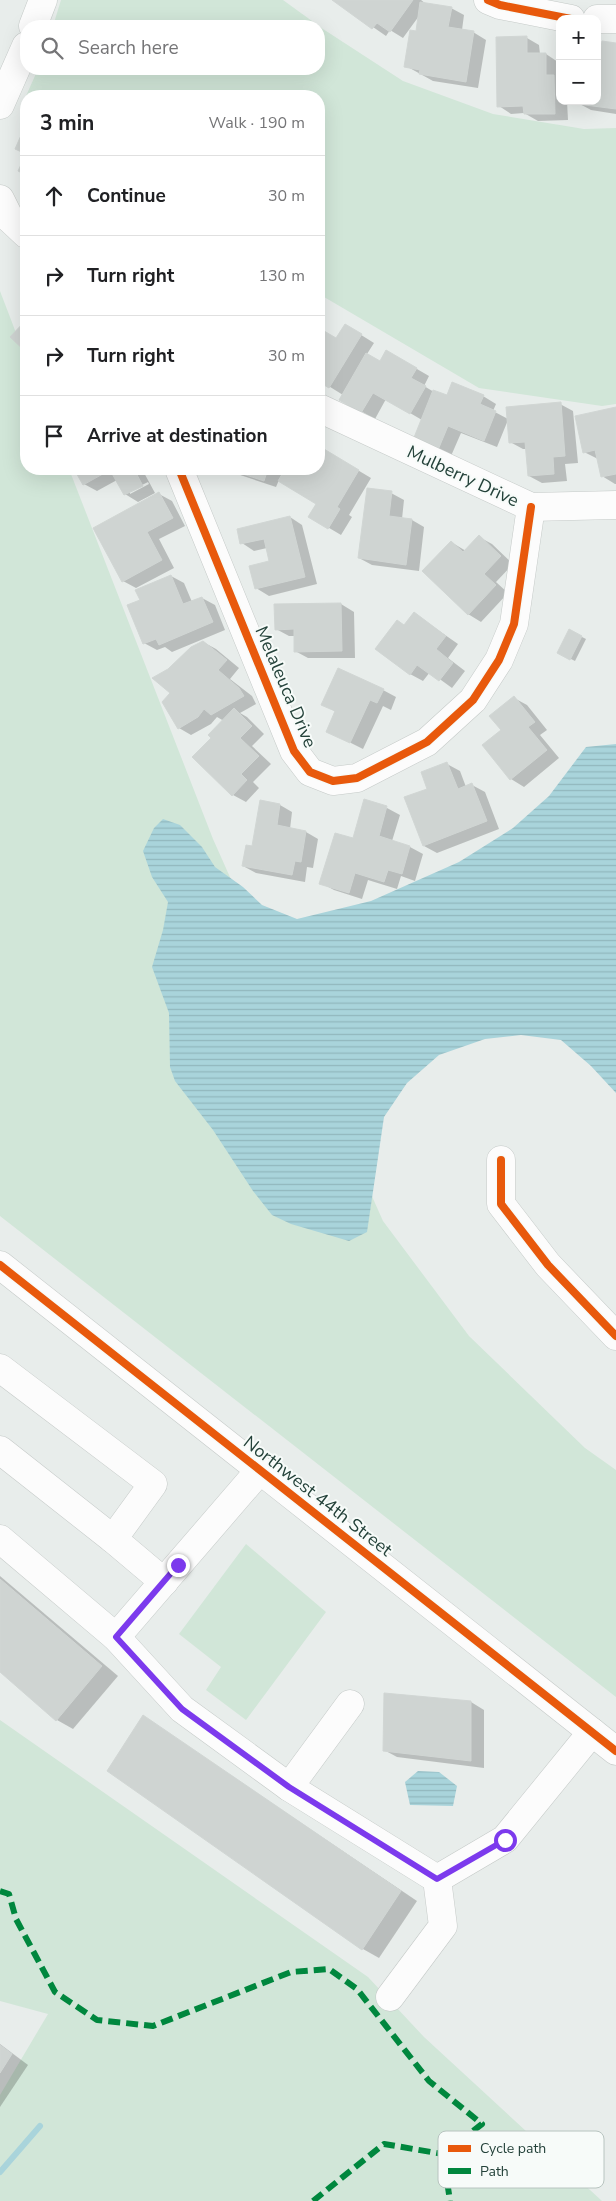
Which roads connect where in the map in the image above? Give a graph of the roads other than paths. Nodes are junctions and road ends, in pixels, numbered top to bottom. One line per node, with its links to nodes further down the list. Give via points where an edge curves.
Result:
1 (42, 0): 6 (street)
2 (488, 0): 3 (street, via 500,6)
3 (556, 16)
4 (601, 19): 5 (street)
5 (616, 19)
6 (35, 20)
7 (20, 59): 8 (street)
8 (0, 103)
9 (0, 198): 10 (street, via 10,219)
10 (20, 228)
11 (325, 411): 14 (street, Mulberry Drive)
12 (181, 475): 14 (street, Melaleuca Drive, via 294,750 310,772 333,781 357,778 427,742 473,700 498,660 514,624)
13 (616, 504): 14 (street, Mulberry Drive)
14 (531, 507)
15 (501, 1160): 17 (street, via 501,1204 548,1265)
16 (0, 1265): 20 (street, Northwest 44th Street)
17 (616, 1336)
18 (0, 1368): 22 (street, via 153,1484)
19 (0, 1450): 22 (street)
20 (260, 1470): 23 (street, Northwest 44th Street); 26 (street, Northwest 44th Street)
21 (0, 1539): 24 (street)
22 (113, 1539): 23 (street)
23 (164, 1582): 24 (street, Northwest 44th Street)
24 (116, 1637): 28 (street, via 182,1709)
25 (350, 1704): 28 (street)
26 (592, 1732): 27 (street, Northwest 44th Street); 29 (street, via 505,1840)
27 (616, 1751)
28 (289, 1787): 29 (street)
29 (437, 1879): 30 (street, via 443,1926)
30 (390, 1997)

